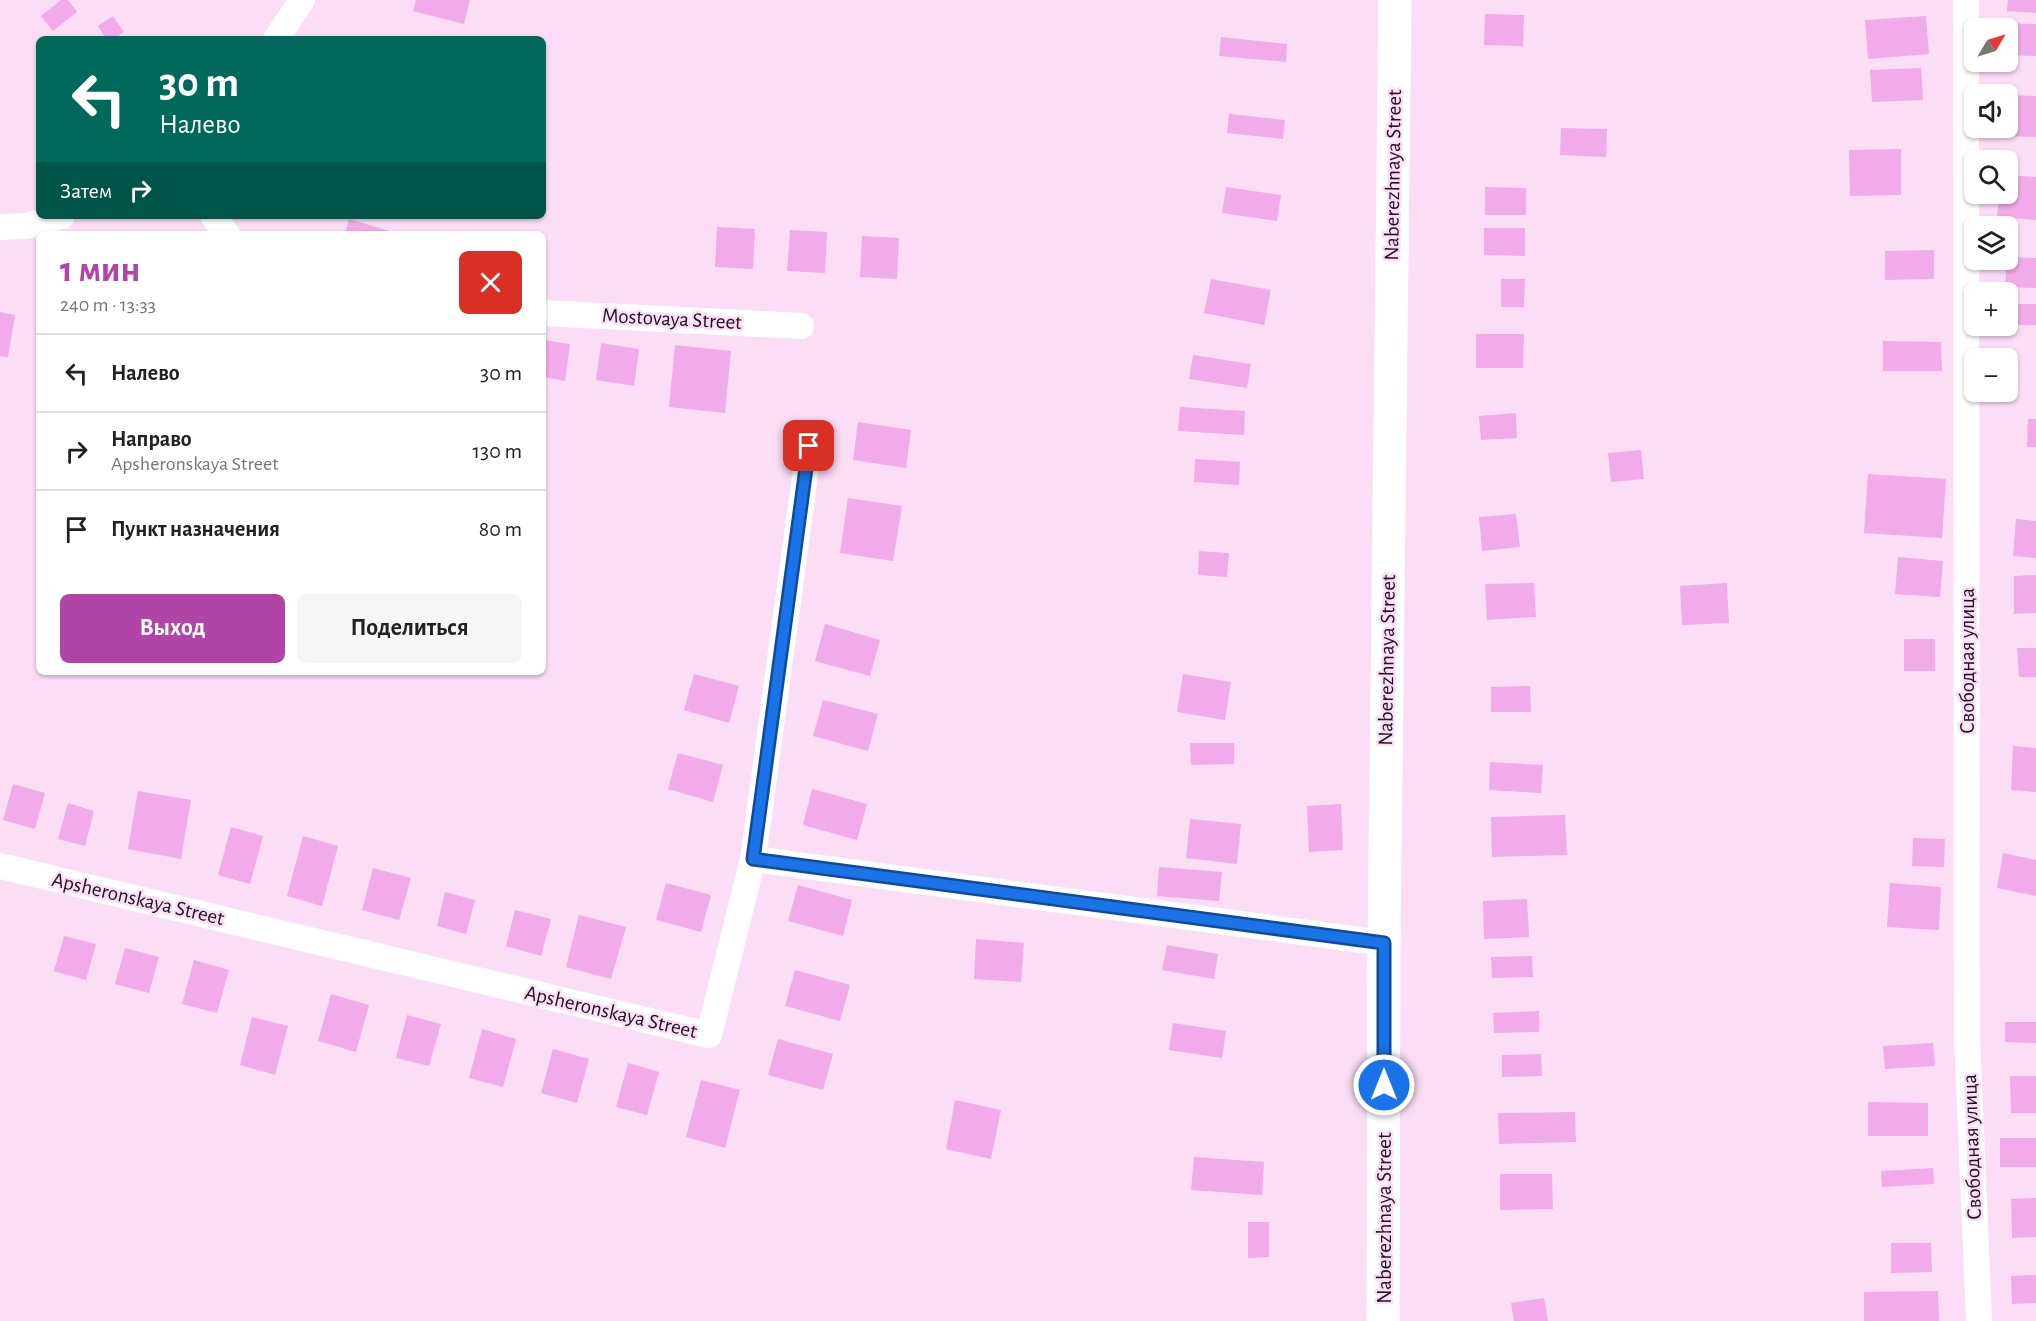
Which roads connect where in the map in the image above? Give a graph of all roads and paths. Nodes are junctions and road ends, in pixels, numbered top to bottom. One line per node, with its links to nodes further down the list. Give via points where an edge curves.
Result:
1 (302, 0): 4 (street)
2 (1395, 0): 14 (street, Naberezhnaya Street)
3 (1966, 0): 16 (street, Свободная улица, via 1967,1036)
4 (278, 36)
5 (51, 219): 7 (street, via 26,226)
6 (215, 219): 8 (street)
7 (0, 227)
8 (225, 231)
9 (546, 313): 10 (street, Mostovaya Street)
10 (801, 326)
11 (809, 446): 12 (street, Apsheronskaya Street)
12 (753, 859): 13 (street, Apsheronskaya Street, via 709,1035); 14 (street)
13 (0, 866)
14 (1384, 943): 15 (street, Naberezhnaya Street)
15 (1383, 1321)
16 (1979, 1321)

